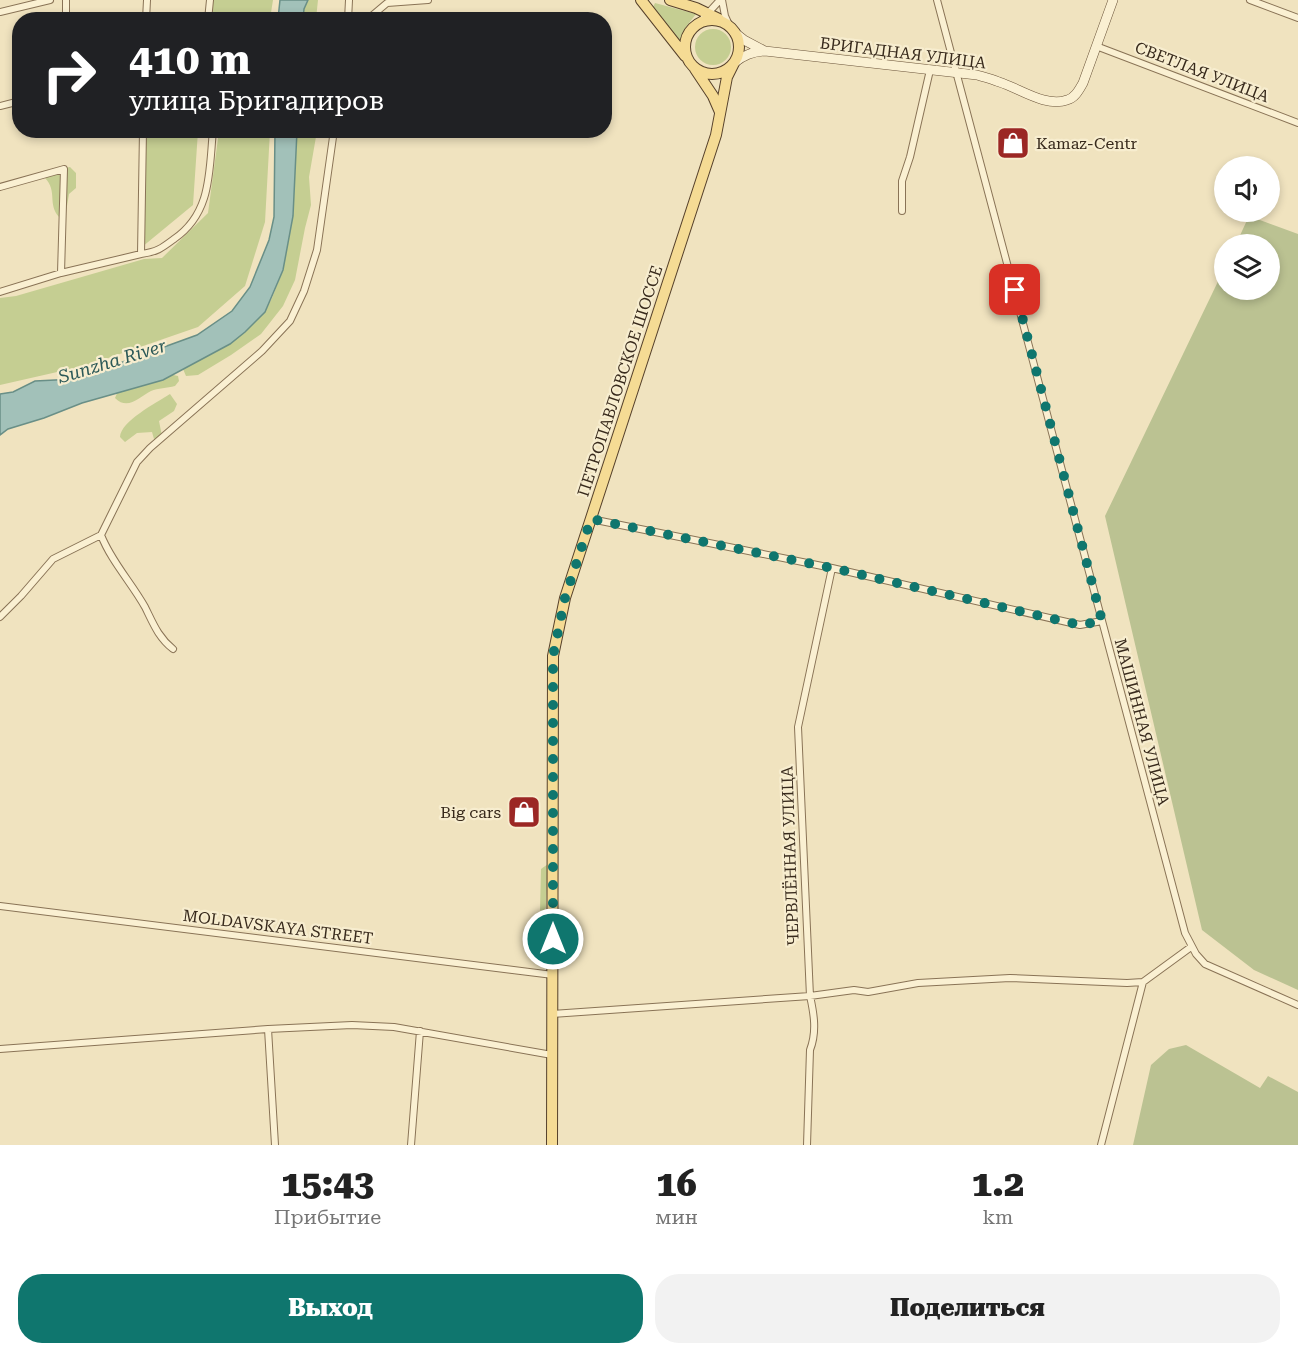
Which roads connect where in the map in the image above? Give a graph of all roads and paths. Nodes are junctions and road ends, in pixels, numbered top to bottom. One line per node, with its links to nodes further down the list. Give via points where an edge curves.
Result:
1 (50, 0): 9 (street)
2 (428, 0): 10 (street, via 387,3)
3 (641, 0): 17 (main road)
4 (670, 0): 11 (main road)
5 (721, 0): 11 (street); 14 (street)
6 (937, 0): 20 (street, МАШИННАЯ УЛИЦА)
7 (1113, 0): 15 (main road)
8 (1250, 0): 12 (street)
9 (0, 12)
10 (376, 12)
11 (709, 13): 13 (street); 14 (main road)
12 (1298, 18)
13 (699, 23): 14 (main road, via 707,20); 17 (main road, via 687,35 685,52)
14 (730, 27): 16 (main road); 18 (main road, via 739,44)
15 (1096, 46): 20 (main road, БРИГАДНАЯ УЛИЦА, via 1083,83 1069,100 1044,100 999,82); 23 (street, СВЕТЛАЯ УЛИЦА)
16 (765, 51): 18 (main road, via 743,56); 19 (main road, БРИГАДНАЯ УЛИЦА)
17 (690, 63): 18 (main road, via 700,72 710,74); 21 (main road)
18 (734, 63): 21 (main road, ПЕТРОПАВЛОВСКОЕ ШОССЕ)
19 (930, 70): 20 (main road, БРИГАДНАЯ УЛИЦА); 28 (street, via 902,181)
20 (956, 73): 36 (street, МАШИННАЯ УЛИЦА)
21 (720, 113): 32 (main road, ПЕТРОПАВЛОВСКОЕ ШОССЕ)
22 (1298, 113): 23 (street)
23 (1296, 122)
24 (143, 138): 29 (street)
25 (212, 138): 29 (street, via 207,189 199,215 182,234 155,252)
26 (333, 138): 33 (street, via 317,250 290,321 262,351 137,462)
27 (0, 187): 30 (street, via 64,169)
28 (902, 211)
29 (141, 254): 30 (street)
30 (61, 273): 31 (street)
31 (0, 292)
32 (591, 519): 34 (street); 40 (main road, ПЕТРОПАВЛОВСКОЕ ШОССЕ, via 565,598 553,656)
33 (101, 535): 35 (street, via 53,559); 37 (street, via 162,640)
34 (832, 568): 36 (street, via 1080,625); 42 (street, ЧЕРВЛЁННАЯ УЛИЦА, via 798,727)
35 (0, 616)
36 (1102, 621): 39 (street, МАШИННАЯ УЛИЦА)
37 (173, 649)
38 (0, 906): 40 (street, MOLDAVSKAYA STREET)
39 (1191, 947): 41 (street); 43 (street, МАШИННАЯ УЛИЦА, via 1205,964)
40 (553, 975): 44 (main road, ПЕТРОПАВЛОВСКОЕ ШОССЕ)
41 (1143, 982): 42 (street, via 1010,978); 53 (street)
42 (810, 996): 44 (street); 52 (street, ЧЕРВЛЁННАЯ УЛИЦА, via 814,1039 810,1050)
43 (1298, 1005)
44 (552, 1014): 48 (main road, ПЕТРОПАВЛОВСКОЕ ШОССЕ)
45 (268, 1029): 46 (street, via 352,1025); 47 (street); 49 (street)
46 (420, 1031): 48 (street); 50 (street)
47 (0, 1049)
48 (552, 1055): 51 (main road, ПЕТРОПАВЛОВСКОЕ ШОССЕ)
49 (275, 1145)
50 (411, 1145)
51 (552, 1145)
52 (807, 1145)
53 (1101, 1145)

